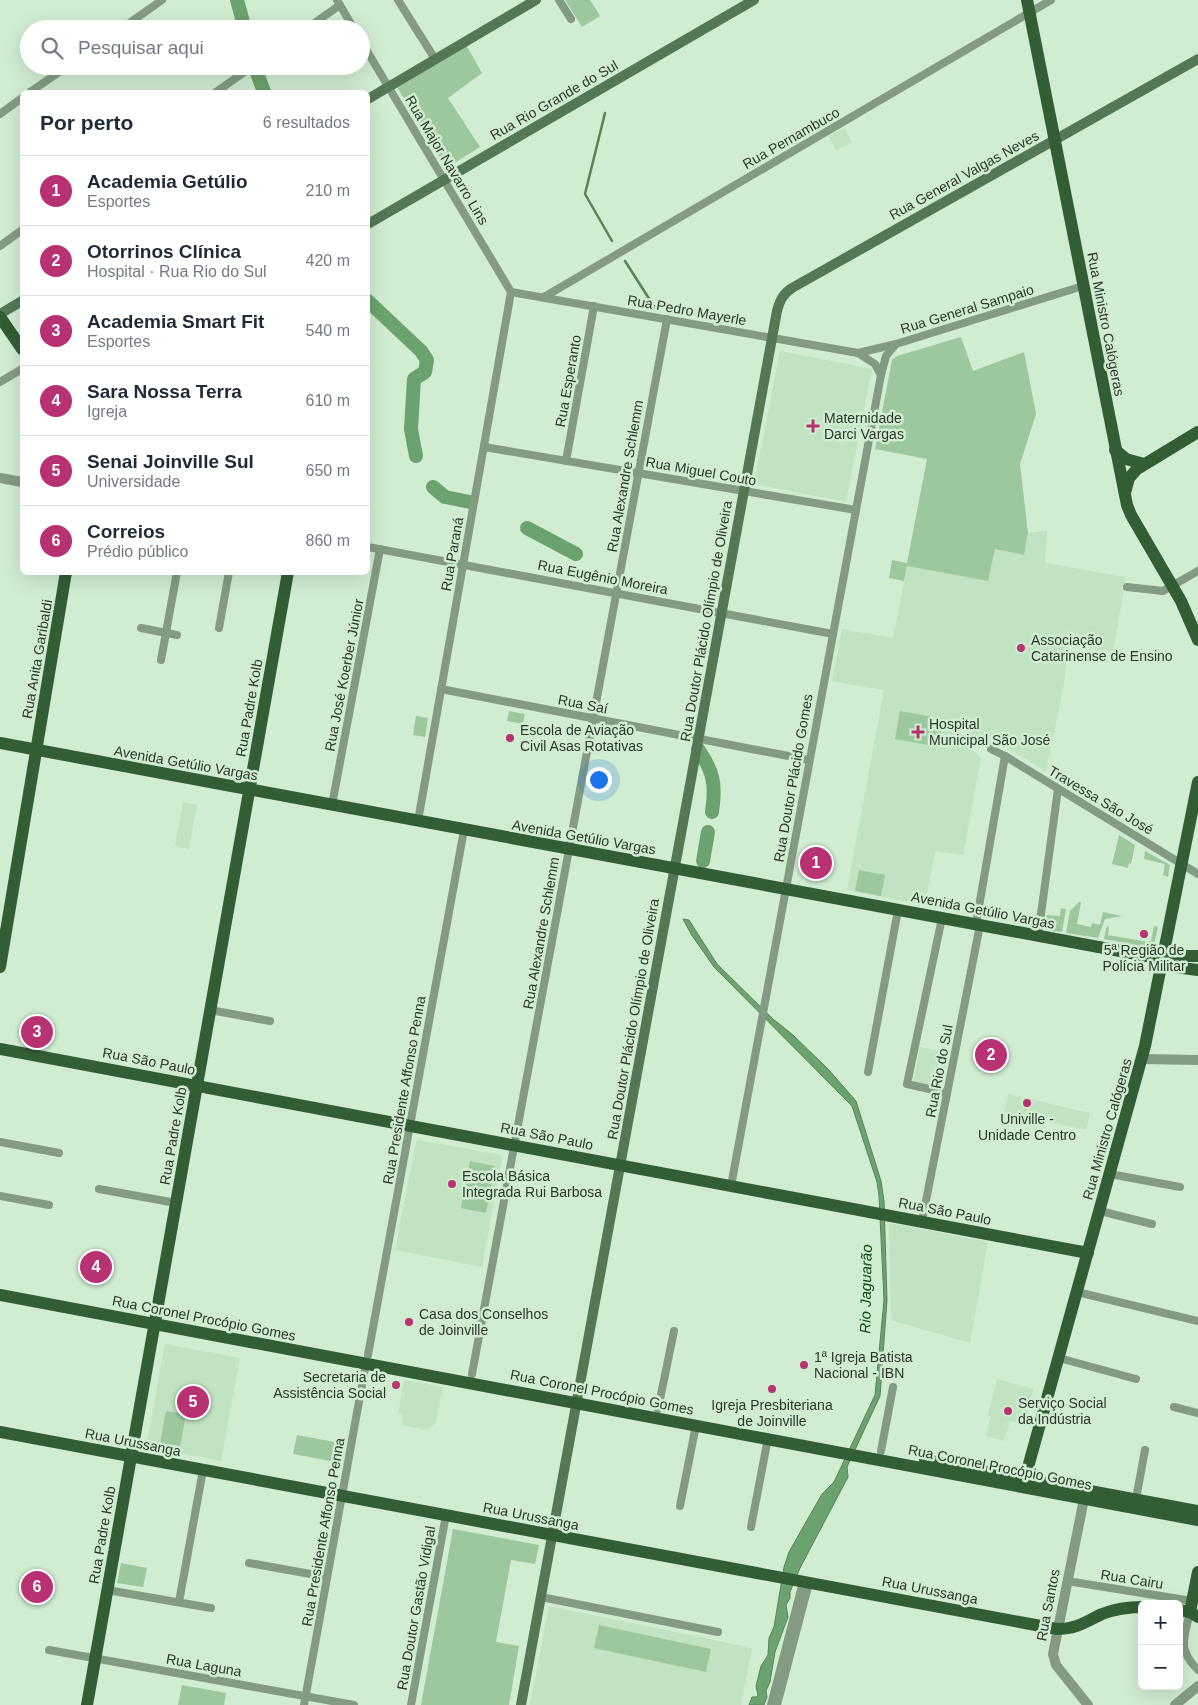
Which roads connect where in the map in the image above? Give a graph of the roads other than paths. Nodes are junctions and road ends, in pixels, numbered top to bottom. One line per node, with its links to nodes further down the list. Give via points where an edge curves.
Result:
1 (162, 0): 10 (street)
2 (398, 0): 14 (street)
3 (536, 0): 14 (main road)
4 (559, 0): 9 (street)
5 (1051, 0): 8 (street, Rua Pernambuco)
6 (751, 1): 25 (main road, Rua Rio Grande do Sul)
7 (338, 2): 11 (street); 12 (street)
8 (1028, 6): 24 (main road, Rua Ministro Calógeras); 31 (street, Rua Pernambuco)
9 (571, 19)
10 (134, 20)
11 (317, 20)
12 (349, 20)
13 (370, 55): 18 (street, Rua Major Navarro Lins)
14 (435, 59): 18 (main road)
15 (1198, 59): 24 (main road, Rua General Valgas Neves)
16 (55, 75): 19 (street)
17 (240, 75): 20 (street)
18 (389, 86): 21 (main road); 25 (street, Rua Major Navarro Lins)
19 (33, 90)
20 (219, 90)
21 (370, 98)
22 (20, 99): 23 (street)
23 (0, 114)
24 (1054, 140): 29 (main road, Rua Ministro Calógeras); 36 (main road, Rua General Valgas Neves, via 787,291 778,305)
25 (444, 179): 26 (main road, Rua Rio Grande do Sul); 30 (street, Rua Major Navarro Lins)
26 (370, 223)
27 (20, 231): 28 (street)
28 (0, 246)
29 (1083, 286): 37 (street, Rua General Sampaio); 45 (main road, Rua Ministro Calógeras)
30 (511, 292): 31 (street, Rua Pedro Mayerle); 44 (street, Rua Paraná)
31 (544, 298): 33 (street, Rua Pedro Mayerle)
32 (20, 302): 34 (main road)
33 (594, 306): 35 (street, Rua Pedro Mayerle); 46 (street, Rua Esperanto)
34 (0, 316): 38 (main road)
35 (667, 319): 36 (street, Rua Pedro Mayerle); 48 (street, Rua Alexandre Schlemm)
36 (772, 338): 39 (street, Rua Pedro Mayerle); 51 (main road, Rua Doutor Plácido Olímpio de Oliveira)
37 (896, 344): 39 (street, Rua General Sampaio); 41 (street, Rua Doutor Plácido Gomes, via 886,356)
38 (20, 346)
39 (858, 353): 41 (street, via 875,364)
40 (20, 370): 42 (street)
41 (880, 375): 53 (street, Rua Doutor Plácido Gomes)
42 (0, 382)
43 (1198, 432): 47 (main road)
44 (484, 447): 46 (street, Rua Miguel Couto); 56 (street, Rua Paraná)
45 (1115, 450): 47 (main road, via 1126,460); 52 (main road, Rua Ministro Calógeras)
46 (566, 461): 48 (street, Rua Miguel Couto)
47 (1144, 464): 52 (main road, via 1133,472)
48 (638, 473): 51 (street, Rua Miguel Couto); 64 (street, Rua Alexandre Schlemm)
49 (0, 478): 50 (street)
50 (20, 482)
51 (744, 491): 53 (street, Rua Miguel Couto); 65 (main road, Rua Doutor Plácido Olímpio de Oliveira)
52 (1124, 493): 62 (main road, Rua Ministro Calógeras, via 1131,515)
53 (856, 510): 69 (street, Rua Doutor Plácido Gomes)
54 (370, 547): 55 (street, Rua Eugênio Moreira)
55 (380, 549): 56 (street, Rua Eugênio Moreira); 84 (street, Rua José Koerber Júnior)
56 (463, 565): 64 (street, Rua Eugênio Moreira); 73 (street, Rua Paraná)
57 (1198, 571): 62 (street)
58 (65, 575): 77 (main road, Rua Anita Garibaldi)
59 (176, 575): 68 (street)
60 (229, 575): 67 (street)
61 (287, 575): 83 (main road, Rua Padre Kolb)
62 (1173, 586): 63 (street, via 1163,591); 71 (main road, Rua Ministro Calógeras)
63 (1127, 587)
64 (616, 594): 65 (street, Rua Eugênio Moreira); 74 (street, Rua Alexandre Schlemm)
65 (721, 614): 69 (street, Rua Eugênio Moreira); 75 (main road, Rua Doutor Plácido Olímpio de Oliveira)
66 (141, 628): 68 (street)
67 (219, 628)
68 (166, 633): 70 (street); 72 (street)
69 (832, 634): 80 (street, Rua Doutor Plácido Gomes)
70 (177, 635)
71 (1198, 640)
72 (161, 660)
73 (441, 689): 74 (street, Rua Saí); 85 (street, Rua Paraná)
74 (593, 718): 75 (street, Rua Saí); 87 (street, Rua Alexandre Schlemm)
75 (698, 739): 80 (street, Rua Saí); 89 (main road, Rua Doutor Plácido Olímpio de Oliveira)
76 (0, 744): 77 (main road, Avenida Getúlio Vargas)
77 (36, 750): 83 (main road, Avenida Getúlio Vargas); 98 (main road, Rua Anita Garibaldi)
78 (991, 750): 79 (street, Travessa São José)
79 (1005, 756): 82 (street, Travessa São José); 94 (street, Rua Rio do Sul)
80 (809, 760): 91 (street, Rua Doutor Plácido Gomes)
81 (1198, 782): 88 (main road, Rua Ministro Calógeras)
82 (1058, 788): 88 (street, Travessa São José); 95 (street)
83 (250, 790): 84 (main road, Avenida Getúlio Vargas); 100 (main road, Rua Padre Kolb)
84 (332, 805): 85 (main road, Avenida Getúlio Vargas)
85 (418, 821): 86 (main road, Avenida Getúlio Vargas)
86 (464, 830): 87 (main road, Avenida Getúlio Vargas); 108 (street, Rua Presidente Affonso Penna)
87 (569, 849): 89 (main road, Avenida Getúlio Vargas); 110 (street, Rua Alexandre Schlemm)
88 (1182, 864): 90 (street, Travessa São José); 97 (main road, Rua Ministro Calógeras)
89 (674, 868): 91 (main road, Avenida Getúlio Vargas); 112 (main road, Rua Doutor Plácido Olímpio de Oliveira)
90 (1198, 874)
91 (785, 889): 92 (main road, Avenida Getúlio Vargas); 114 (street, Rua Doutor Plácido Gomes)
92 (898, 910): 93 (main road, Avenida Getúlio Vargas); 105 (street)
93 (942, 918): 94 (main road, Avenida Getúlio Vargas); 107 (street, via 906,1084)
94 (978, 925): 95 (main road, Avenida Getúlio Vargas); 107 (street, Rua Rio do Sul)
95 (1038, 936): 97 (main road, Avenida Getúlio Vargas)
96 (1198, 956): 97 (main road)
97 (1164, 959): 99 (main road, via 1175,967); 103 (main road, Rua Ministro Calógeras)
98 (0, 967)
99 (1198, 970)
100 (210, 1010): 101 (street); 106 (main road, Rua Padre Kolb)
101 (270, 1020)
102 (0, 1049): 106 (main road, Rua São Paulo)
103 (1142, 1059): 104 (street); 113 (main road, Rua Ministro Calógeras)
104 (1198, 1060)
105 (868, 1072)
106 (197, 1086): 108 (main road, Rua São Paulo); 118 (main road, Rua Padre Kolb)
107 (947, 1093): 121 (street, Rua Rio do Sul)
108 (410, 1126): 110 (main road, Rua São Paulo); 131 (street, Rua Presidente Affonso Penna)
109 (0, 1142): 111 (street)
110 (514, 1145): 112 (main road, Rua São Paulo); 132 (street, Rua Alexandre Schlemm)
111 (59, 1153)
112 (620, 1165): 114 (main road, Rua São Paulo); 135 (main road, Rua Doutor Plácido Olímpio de Oliveira)
113 (1110, 1174): 115 (street); 120 (main road, Rua Ministro Calógeras)
114 (730, 1186): 121 (main road, Rua São Paulo)
115 (1180, 1188)
116 (98, 1189): 118 (street)
117 (0, 1196): 119 (street)
118 (176, 1203): 127 (main road, Rua Padre Kolb)
119 (49, 1205)
120 (1100, 1211): 122 (street); 123 (main road, Rua Ministro Calógeras)
121 (922, 1221): 123 (main road, Rua São Paulo)
122 (1152, 1224)
123 (1088, 1252): 125 (main road, Rua Ministro Calógeras)
124 (0, 1286): 127 (main road, Rua Coronel Procópio Gomes)
125 (1077, 1292): 128 (street); 130 (main road, Rua Ministro Calógeras)
126 (0, 1295): 127 (main road, Rua Coronel Procópio Gomes)
127 (156, 1319): 131 (main road, Rua Coronel Procópio Gomes); 146 (main road, Rua Padre Kolb)
128 (1198, 1321)
129 (674, 1331): 137 (street)
130 (1059, 1358): 133 (street); 148 (main road, Rua Ministro Calógeras)
131 (367, 1359): 132 (main road, Rua Coronel Procópio Gomes); 135 (main road, Rua Coronel Procópio Gomes); 149 (street, Rua Presidente Affonso Penna)
132 (472, 1374): 135 (main road, Rua Coronel Procópio Gomes)
133 (1136, 1379)
134 (894, 1387): 144 (street)
135 (577, 1398): 137 (main road, Rua Coronel Procópio Gomes); 139 (main road, Rua Coronel Procópio Gomes); 156 (main road, Rua Doutor Plácido Olímpio de Oliveira)
136 (1174, 1407): 138 (street)
137 (658, 1409): 142 (main road, Rua Coronel Procópio Gomes)
138 (1198, 1413)
139 (696, 1425): 141 (main road, Rua Coronel Procópio Gomes); 152 (street)
140 (0, 1432): 146 (main road, Rua Urussanga)
141 (768, 1438): 142 (main road, Rua Coronel Procópio Gomes); 155 (street)
142 (842, 1448): 145 (main road, Rua Coronel Procópio Gomes)
143 (1145, 1450): 151 (street)
144 (881, 1451): 145 (main road, Rua Coronel Procópio Gomes); 148 (main road, Rua Coronel Procópio Gomes)
145 (860, 1452): 150 (main road, Rua Coronel Procópio Gomes)
146 (131, 1457): 147 (main road, Rua Urussanga); 162 (main road, Rua Padre Kolb)
147 (202, 1470): 149 (main road, Rua Urussanga); 164 (street)
148 (1025, 1478): 151 (main road, Rua Coronel Procópio Gomes)
149 (342, 1496): 153 (main road, Rua Urussanga); 159 (street, Rua Presidente Affonso Penna)
150 (1084, 1499): 154 (main road, Rua Coronel Procópio Gomes); 160 (street, Rua Santos)
151 (1136, 1499): 154 (main road, Rua Coronel Procópio Gomes)
152 (680, 1506)
153 (446, 1515): 156 (main road, Rua Urussanga); 178 (street, Rua Doutor Gastão Vidigal)
154 (1198, 1518)
155 (751, 1527)
156 (552, 1535): 161 (main road, Rua Urussanga); 163 (main road, Rua Doutor Plácido Olímpio de Oliveira)
157 (249, 1563): 159 (street)
158 (1198, 1572): 167 (main road)
159 (327, 1577): 174 (street, Rua Presidente Affonso Penna)
160 (1067, 1581): 167 (street, Rua Cairu); 168 (street, Rua Santos)
161 (804, 1582): 168 (main road, Rua Urussanga); 180 (street); 181 (street)
162 (108, 1590): 164 (street); 171 (main road, Rua Padre Kolb)
163 (541, 1597): 169 (street); 179 (main road, Rua Doutor Plácido Olímpio de Oliveira)
164 (179, 1602): 166 (street)
165 (1138, 1607): 168 (main road, Rua Urussanga, via 1114,1610 1076,1628)
166 (211, 1608)
167 (1190, 1610): 172 (street, via 1183,1646 1188,1659)
168 (1057, 1629): 182 (street, Rua Santos, via 1053,1660)
169 (718, 1632)
170 (49, 1650): 171 (street, Rua Laguna)
171 (95, 1658): 174 (street, Rua Laguna); 175 (main road, Rua Padre Kolb)
172 (1198, 1670)
173 (1198, 1686): 183 (street)
174 (305, 1696): 176 (street, Rua Presidente Affonso Penna); 177 (street, Rua Laguna)
175 (87, 1705)
176 (304, 1705)
177 (354, 1705)
178 (411, 1705)
179 (521, 1705)
180 (771, 1705)
181 (777, 1705)
182 (1088, 1705)
183 (1175, 1705)

